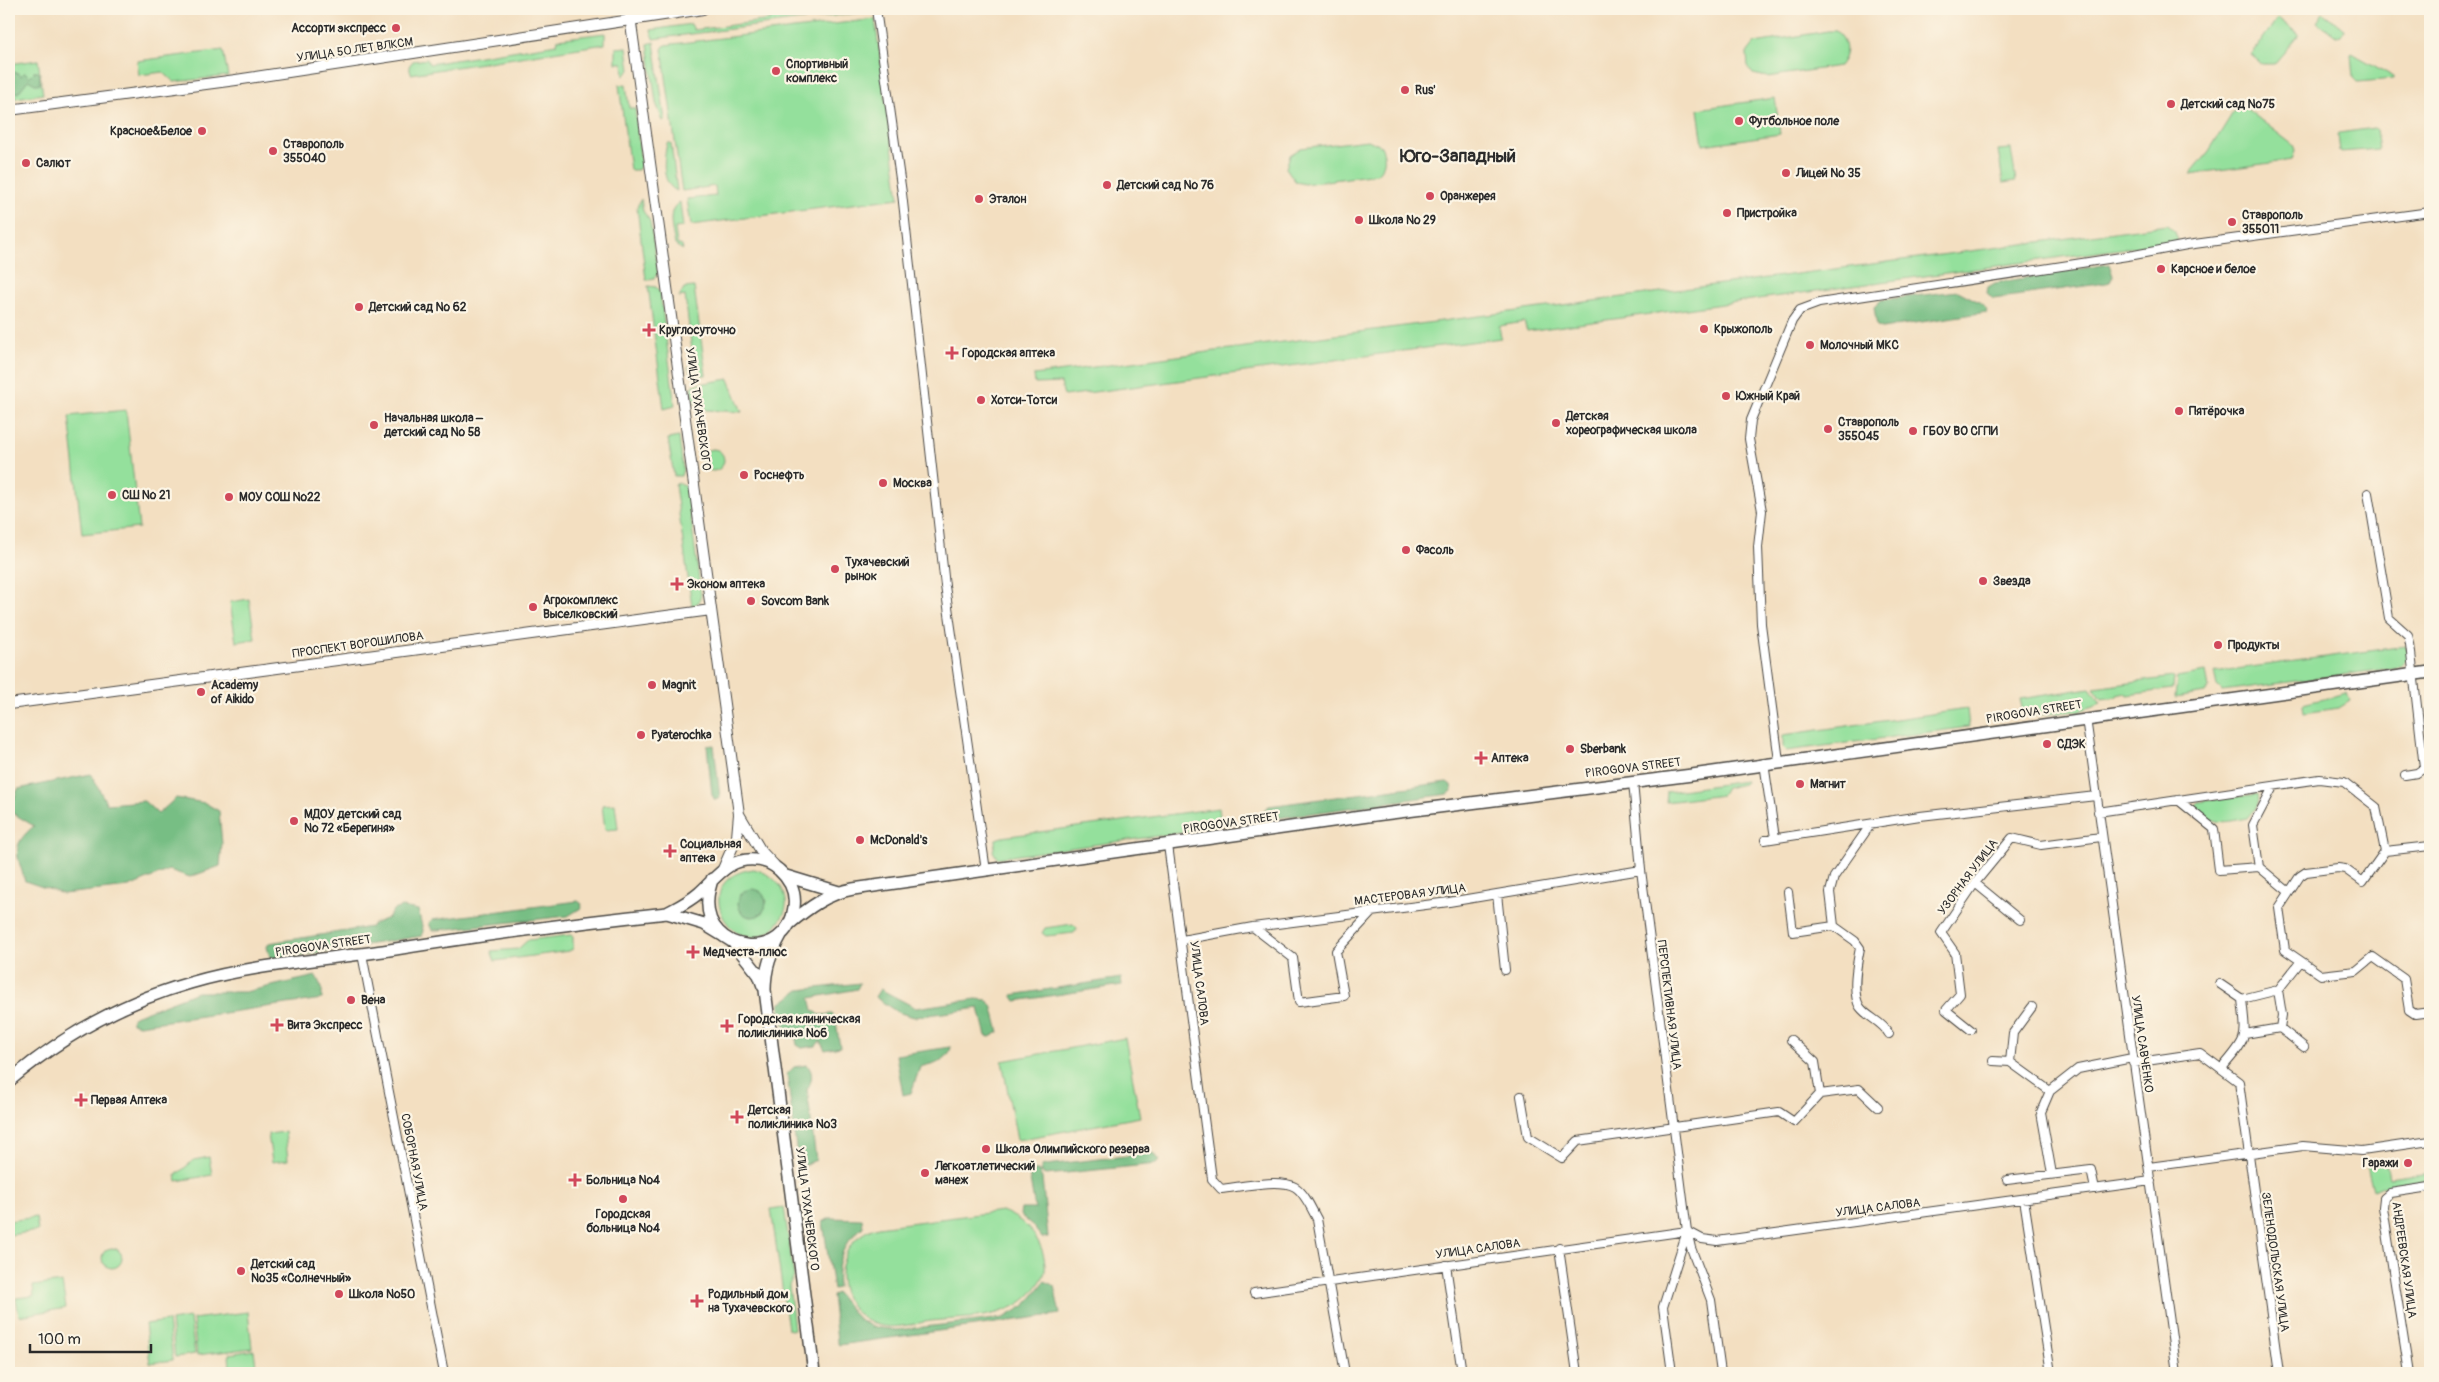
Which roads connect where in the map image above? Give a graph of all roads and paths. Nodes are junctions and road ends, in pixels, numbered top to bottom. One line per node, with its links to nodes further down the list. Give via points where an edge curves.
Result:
1 (629, 9): 4 (street, УЛИЦА ТУХАЧЕВСКОГО)
2 (703, 9): 4 (street, УЛИЦА 50 ЛЕТ ВЛКСМ)
3 (876, 9): 33 (street, via 902,193 945,586)
4 (630, 20): 5 (street, УЛИЦА 50 ЛЕТ ВЛКСМ, via 236,80); 8 (street, УЛИЦА ТУХАЧЕВСКОГО)
5 (9, 110)
6 (2430, 212): 13 (street, via 2188,245 1819,303 1800,310 1792,321 1751,420 1749,439 1762,511 1758,547 1761,624)
7 (2368, 493): 10 (street, via 2389,618 2408,635)
8 (711, 610): 11 (street, ПРОСПЕКТ ВОРОШИЛОВА); 21 (street, УЛИЦА ТУХАЧЕВСКОГО)
9 (2430, 672): 10 (main road, PIROGOVA STREET)
10 (2413, 674): 12 (main road, PIROGOVA STREET); 15 (street, via 2424,768 2417,773)
11 (9, 704)
12 (2086, 718): 13 (main road, PIROGOVA STREET); 18 (street, УЛИЦА САВЧЕНКО)
13 (1779, 761): 14 (main road, PIROGOVA STREET)
14 (1764, 764): 16 (main road, PIROGOVA STREET); 23 (street)
15 (2405, 774)
16 (1633, 782): 26 (main road, PIROGOVA STREET); 32 (street, ПЕРСПЕКТИВНАЯ УЛИЦА)
17 (2273, 787): 19 (street); 28 (street, via 2319,780 2344,782 2376,808); 30 (street, via 2253,825)
18 (2096, 796): 20 (street, УЛИЦА САВЧЕНКО); 22 (street)
19 (2178, 800): 20 (street); 30 (street, via 2214,830 2219,870)
20 (2098, 812): 24 (street, УЛИЦА САВЧЕНКО)
21 (740, 814): 29 (street, УЛИЦА ТУХАЧЕВСКОГО, via 761,852); 31 (street, УЛИЦА ТУХАЧЕВСКОГО, via 737,837)
22 (1870, 824): 23 (street); 45 (street, via 1834,877 1830,892)
23 (1774, 838): 25 (street)
24 (2102, 838): 36 (street, УЗОРНАЯ УЛИЦА, via 2041,845 2012,838); 66 (street, УЛИЦА САВЧЕНКО)
25 (1765, 840)
26 (1168, 845): 33 (main road, PIROGOVA STREET); 49 (street, УЛИЦА САЛОВА)
27 (2430, 846): 28 (street)
28 (2384, 851): 39 (street, via 2363,882 2345,869 2306,872)
29 (775, 866): 31 (main road, via 762,860 746,859); 34 (main road)
30 (2259, 867): 39 (street)
31 (723, 869): 35 (main road)
32 (1641, 870): 40 (street, МАСТЕРОВАЯ УЛИЦА); 75 (street, ПЕРСПЕКТИВНАЯ УЛИЦА)
33 (986, 871): 37 (main road, PIROGOVA STREET)
34 (786, 876): 37 (main road, PIROGOVA STREET); 44 (main road, via 795,902)
35 (712, 879): 42 (main road, PIROGOVA STREET, via 699,894); 47 (main road, via 707,899 711,920)
36 (1975, 883): 43 (street); 61 (street, УЗОРНАЯ УЛИЦА, via 1941,933 1955,953 1960,994 1946,1010)
37 (839, 892): 44 (main road, PIROGOVA STREET)
38 (1788, 892): 45 (street, via 1793,932)
39 (2289, 892): 52 (street, via 2279,908 2285,950)
40 (1496, 894): 41 (street, МАСТЕРОВАЯ УЛИЦА); 53 (street)
41 (1373, 911): 46 (street, МАСТЕРОВАЯ УЛИЦА); 46 (street, via 1336,950 1344,996 1299,1002 1292,958)
42 (667, 913): 47 (main road, PIROGOVA STREET, via 704,924); 51 (main road, PIROGOVA STREET)
43 (2020, 920)
44 (789, 924): 48 (main road)
45 (1834, 926): 62 (street, via 1860,948 1855,987 1860,1007 1885,1026)
46 (1253, 927): 49 (street, МАСТЕРОВАЯ УЛИЦА)
47 (722, 935): 50 (main road)
48 (781, 935): 50 (main road, via 757,946); 55 (main road, УЛИЦА ТУХАЧЕВСКОГО, via 765,972)
49 (1182, 940): 88 (street, УЛИЦА САЛОВА, via 1212,1179 1221,1189 1283,1183 1297,1188 1317,1219)
50 (733, 942): 55 (main road, УЛИЦА ТУХАЧЕВСКОГО)
51 (362, 954): 70 (main road, PIROGOVA STREET, via 256,969 191,982 161,992 86,1026); 90 (street, СОБОРНАЯ УЛИЦА)
52 (2301, 961): 56 (street); 59 (street, via 2321,975 2356,971 2374,957 2404,978 2409,1010 2415,1014)
53 (1505, 970)
54 (2220, 984): 57 (street)
55 (765, 990): 91 (main road, УЛИЦА ТУХАЧЕВСКОГО)
56 (2278, 990): 57 (street); 60 (street, via 2282,1015)
57 (2242, 999): 63 (street)
58 (2032, 1007): 68 (street, via 2013,1033)
59 (2430, 1012)
60 (2280, 1028): 63 (street); 65 (street)
61 (1971, 1030)
62 (1889, 1034)
63 (2245, 1034): 69 (street, via 2242,1046)
64 (1791, 1040): 72 (street, via 1815,1062)
65 (2304, 1047)
66 (2132, 1060): 69 (street, ЗЕЛЕНОДОЛЬСКАЯ УЛИЦА, via 2200,1053); 71 (street, via 2078,1069); 78 (street, УЛИЦА САВЧЕНКО)
67 (1993, 1061): 68 (street)
68 (2010, 1062): 71 (street)
69 (2222, 1068): 77 (street, ЗЕЛЕНОДОЛЬСКАЯ УЛИЦА, via 2239,1082)
70 (9, 1081)
71 (2050, 1091): 79 (street, via 2041,1112)
72 (1820, 1094): 74 (street, via 1859,1089); 75 (street, via 1794,1122 1779,1112)
73 (1521, 1096): 75 (street, via 1528,1137 1562,1158 1578,1142)
74 (1878, 1107)
75 (1673, 1127): 85 (street, ПЕРСПЕКТИВНАЯ УЛИЦА)
76 (2430, 1141): 77 (street, via 2362,1151 2303,1146)
77 (2249, 1154): 78 (street); 99 (street, ЗЕЛЕНОДОЛЬСКАЯ УЛИЦА)
78 (2149, 1167): 81 (street, УЛИЦА САВЧЕНКО)
79 (2052, 1174): 80 (street); 83 (street, via 2091,1170)
80 (2006, 1180)
81 (2152, 1181): 83 (street, УЛИЦА САЛОВА); 98 (street, УЛИЦА САВЧЕНКО)
82 (2430, 1187): 100 (street, АНДРЕЕВСКАЯ УЛИЦА, via 2390,1193 2384,1198)
83 (2095, 1189): 84 (street, УЛИЦА САЛОВА)
84 (2024, 1199): 85 (street, УЛИЦА САЛОВА, via 1717,1242); 97 (street)
85 (1687, 1231): 86 (street, УЛИЦА САЛОВА); 95 (street, ПЕРСПЕКТИВНАЯ УЛИЦА, via 1663,1307); 96 (street, ПЕРСПЕКТИВНАЯ УЛИЦА, via 1711,1300)
86 (1559, 1248): 87 (street, УЛИЦА САЛОВА); 94 (street)
87 (1446, 1265): 88 (street, УЛИЦА САЛОВА); 93 (street)
88 (1329, 1282): 89 (street); 92 (street)
89 (1254, 1293)
90 (444, 1373)
91 (814, 1373)
92 (1345, 1373)
93 (1462, 1373)
94 (1578, 1373)
95 (1672, 1373)
96 (1721, 1373)
97 (2051, 1373)
98 (2177, 1373)
99 (2279, 1373)
100 (2409, 1373)

